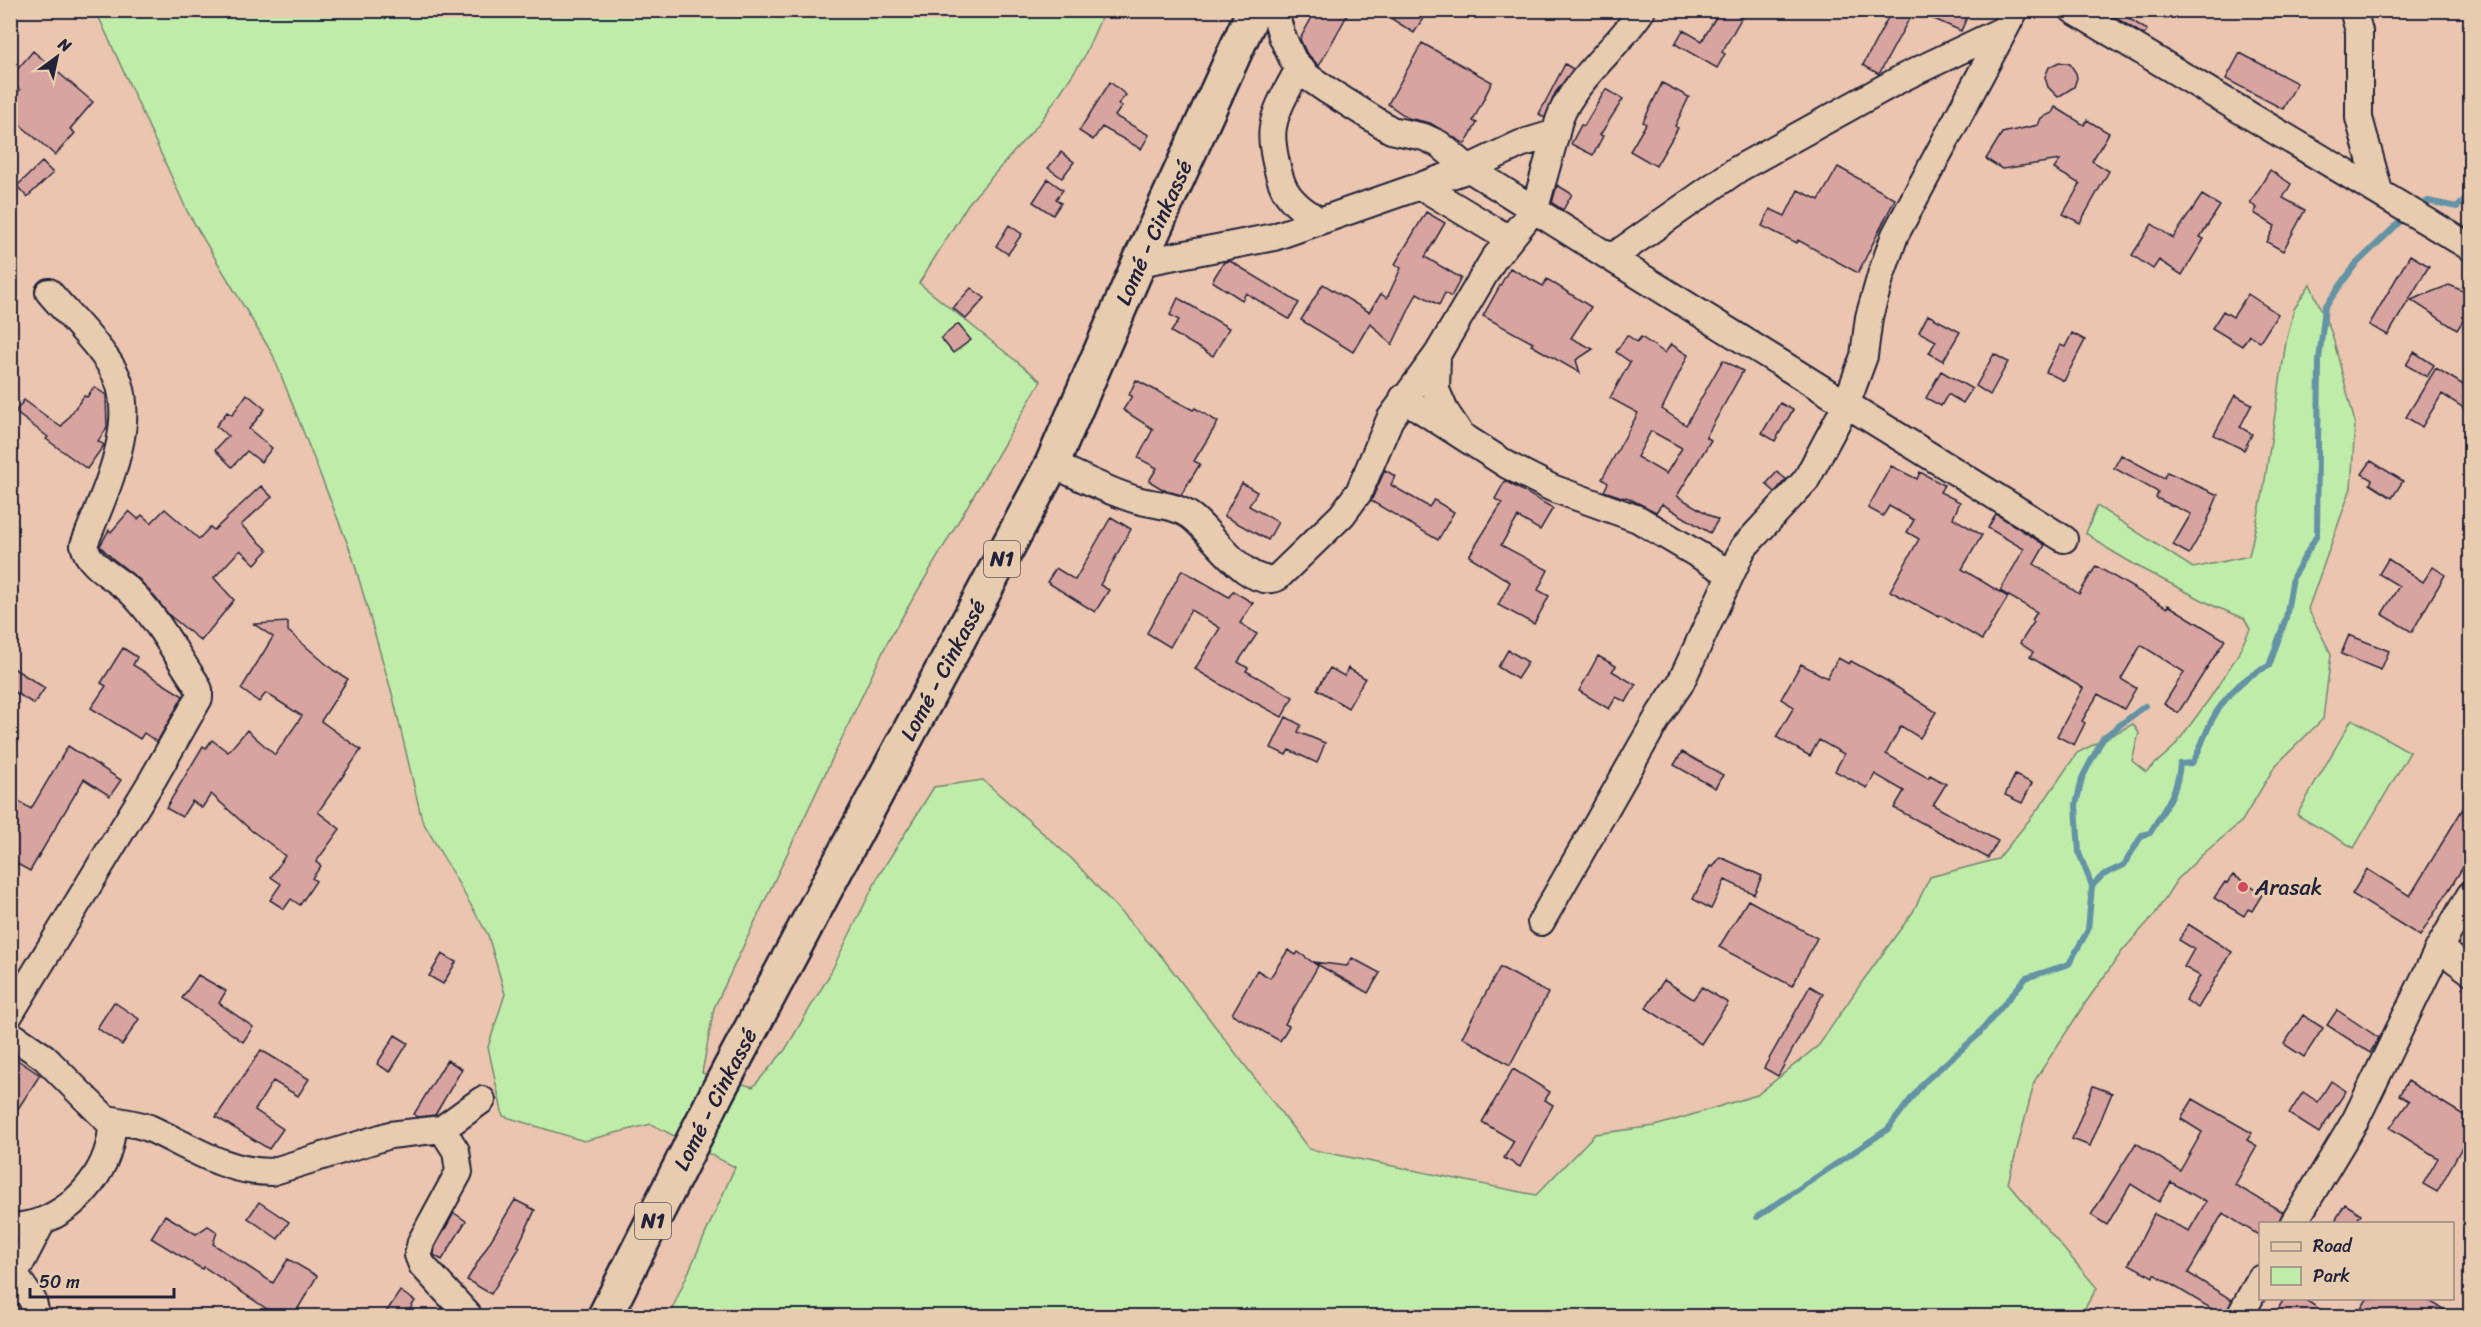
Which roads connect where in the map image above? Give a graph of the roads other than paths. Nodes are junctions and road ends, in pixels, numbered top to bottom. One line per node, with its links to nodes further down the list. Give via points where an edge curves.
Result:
1 (1254, 10): 17 (highway, Lomé - Cinkassé / N1)
2 (1274, 10): 7 (street)
3 (1642, 10): 8 (street, via 1558,117)
4 (2073, 10): 11 (street)
5 (2353, 10): 11 (street, via 2359,31 2359,118)
6 (2010, 20): 16 (street, via 1738,169); 21 (street, via 1896,236 1869,317 1864,356)
7 (1299, 68): 9 (street, via 1317,84 1391,130 1424,136); 13 (street, via 1282,100 1273,127 1273,144 1285,190)
8 (1556, 133): 9 (street, via 1520,144); 12 (street)
9 (1468, 168): 10 (street); 12 (street)
10 (1421, 186): 13 (street); 14 (street)
11 (2388, 197): 15 (street)
12 (1535, 208): 14 (street); 16 (street)
13 (1319, 222): 17 (street, via 1274,237)
14 (1509, 239): 19 (street, via 1476,286)
15 (2470, 247)
16 (1611, 258): 21 (street)
17 (1139, 263): 23 (highway, Lomé - Cinkassé / N1)
18 (49, 292): 30 (street, via 112,367 126,407 113,473 84,545 86,554 144,607 195,682 199,698)
19 (1437, 354): 20 (street); 22 (street, via 1436,390)
20 (1403, 398): 22 (street); 23 (street, via 1359,492 1325,532 1271,581 1255,578 1186,514 1136,500)
21 (1846, 405): 24 (street); 25 (street, via 1806,480 1743,548)
22 (1463, 438): 25 (street, via 1552,488 1638,519)
23 (1052, 464): 42 (highway, Lomé - Cinkassé / N1, via 718,1091)
24 (2064, 538)
25 (1729, 573): 27 (street, via 1680,684)
26 (2470, 895): 28 (street)
27 (1541, 922)
28 (2439, 948): 29 (street); 36 (street, via 2355,1121)
29 (2470, 971)
30 (10, 1014)
31 (10, 1034): 33 (street, via 44,1057)
32 (482, 1100): 34 (street)
33 (108, 1119): 34 (street, via 146,1127 208,1158 252,1172 271,1172 390,1135); 35 (street, via 111,1133 102,1167 76,1201)
34 (441, 1129): 40 (street, via 456,1151 459,1172 421,1242 418,1255 422,1265)
35 (42, 1222): 37 (street); 38 (street)
36 (2295, 1222)
37 (10, 1228)
38 (13, 1271): 41 (street, via 33,1301)
39 (2259, 1280): 43 (street)
40 (468, 1315)
41 (36, 1317)
42 (605, 1317)
43 (2240, 1317)

